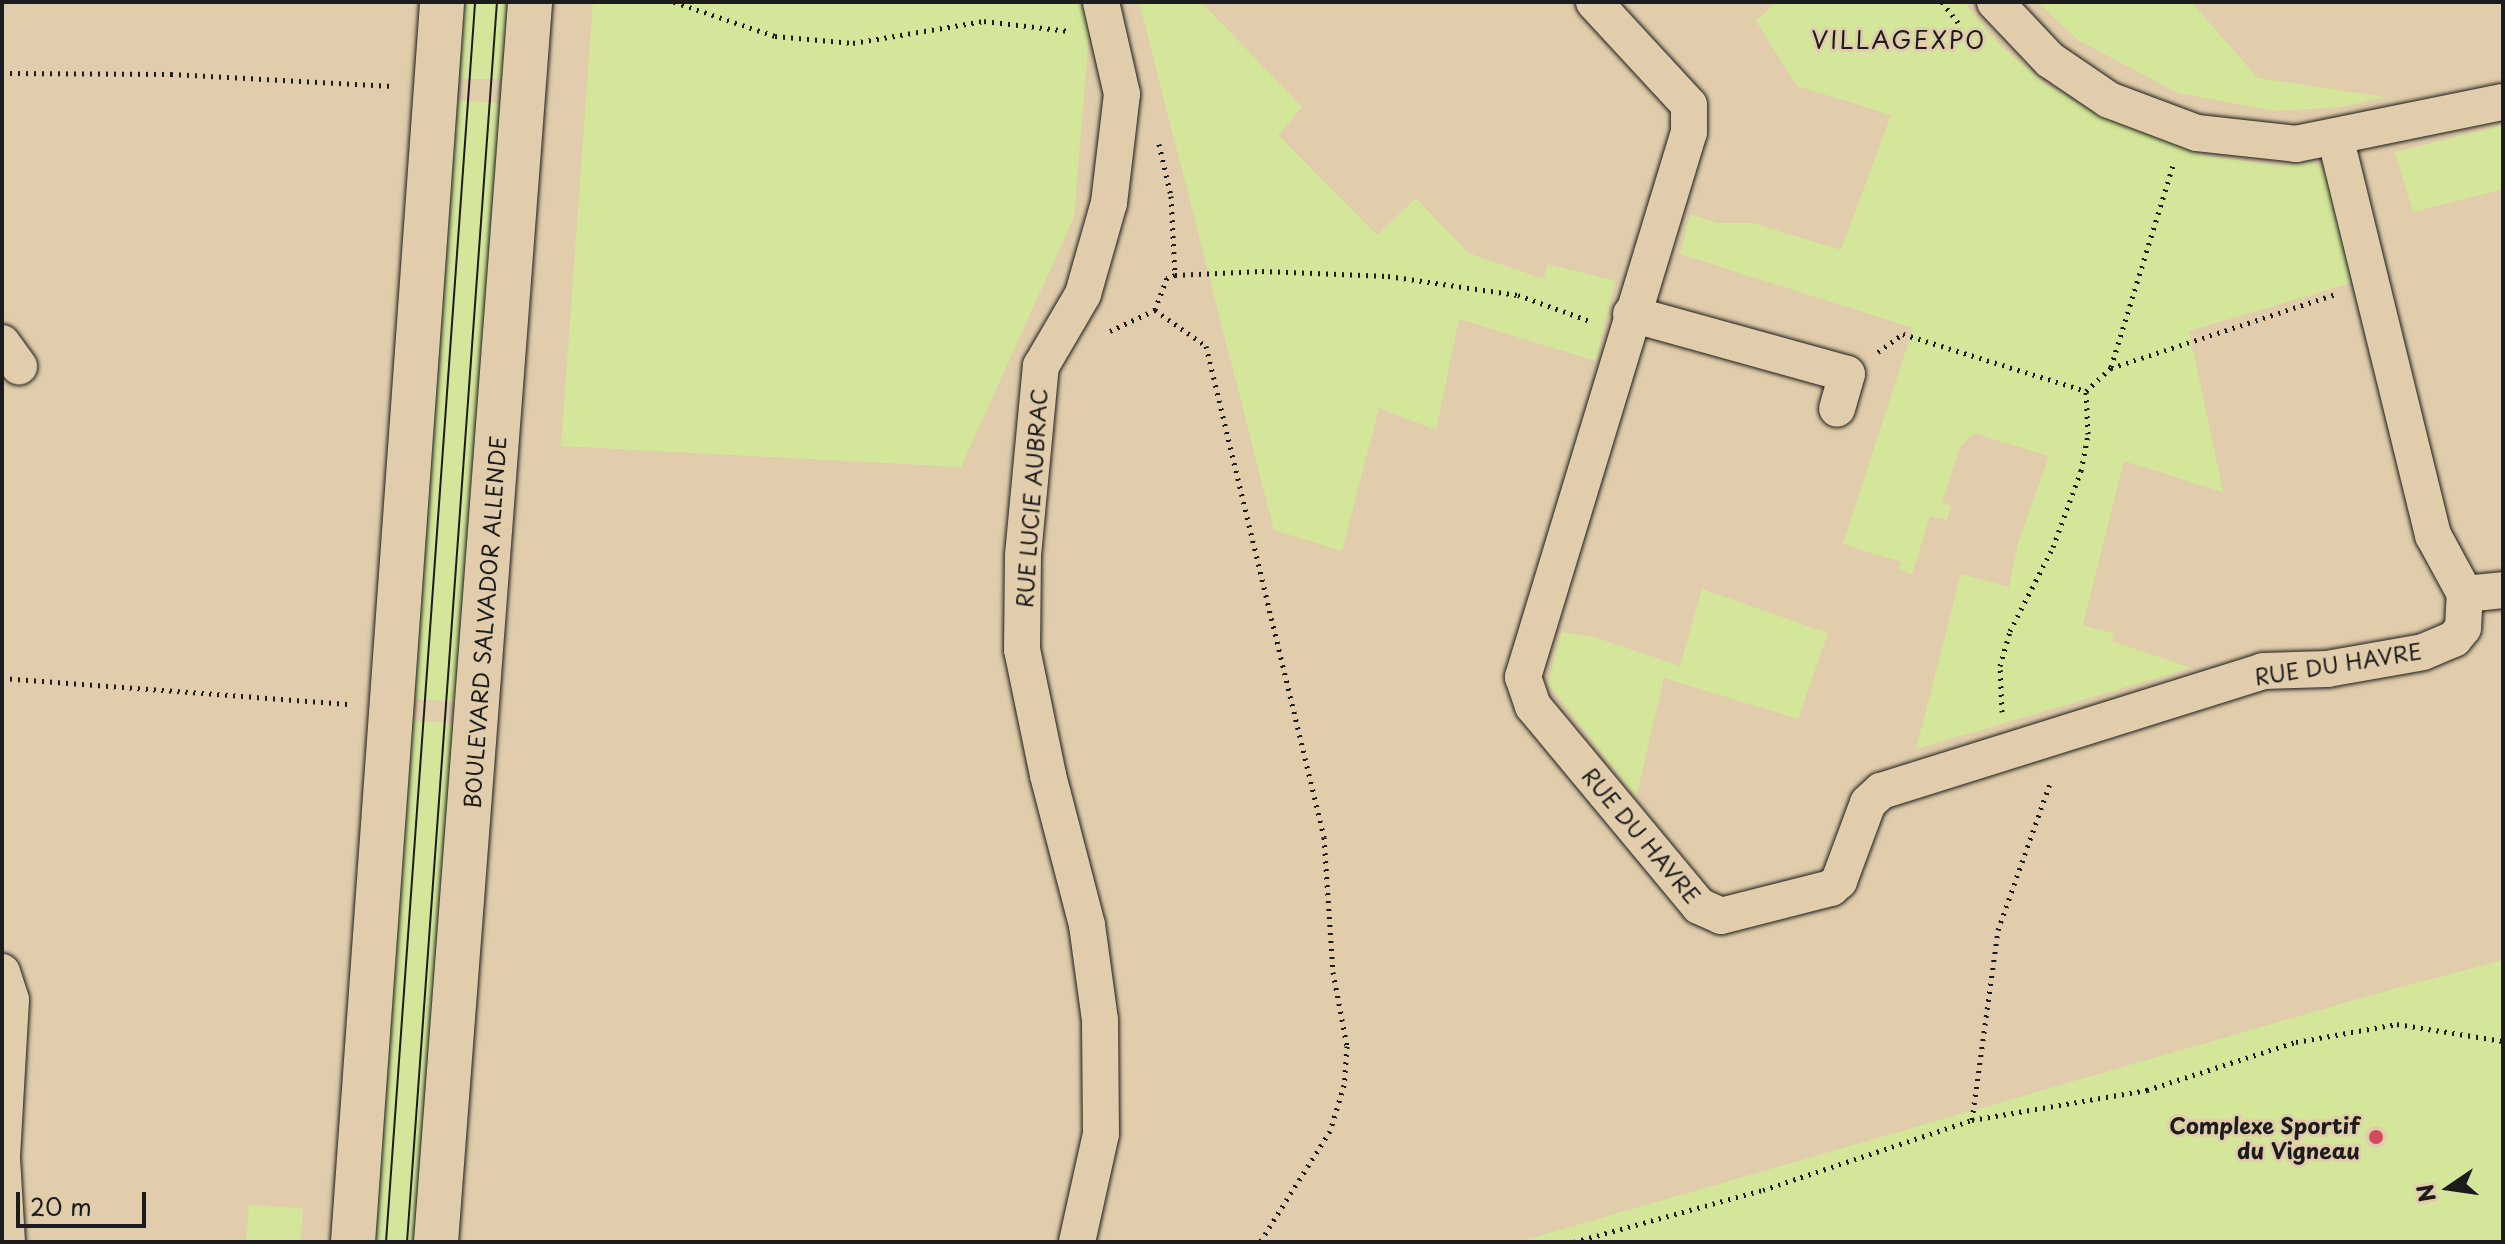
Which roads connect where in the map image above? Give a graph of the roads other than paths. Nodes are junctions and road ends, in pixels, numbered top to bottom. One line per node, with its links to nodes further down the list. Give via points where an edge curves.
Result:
1 (442, 2): 16 (street)
2 (530, 2): 17 (street, BOULEVARD SALVADOR ALLENDE)
3 (1594, 2): 8 (street, RUE DU HAVRE, via 1689,105 1689,132)
4 (1995, 2): 7 (street, via 2050,60 2138,114 2234,139 2296,144)
5 (1105, 19): 14 (street, RUE LUCIE AUBRAC, via 1122,94 1109,203 1083,294 1041,366 1023,555 1022,650 1087,925 1100,1020 1101,1134)
6 (2503, 102): 7 (street)
7 (2336, 139): 11 (street, via 2433,535)
8 (1628, 324): 9 (street, via 1847,374); 11 (street, RUE DU HAVRE, via 1523,677 1533,706 1699,906 1721,916 1831,888 1839,881 1868,803 1881,791 2263,671 2327,669 2423,652 2454,639 2463,628)
9 (1837, 409)
10 (2503, 590): 11 (street)
11 (2465, 594)
12 (2, 972): 13 (street, via 11,1000)
13 (2, 1158): 15 (street)
14 (1080, 1236)
15 (7, 1242)
16 (353, 1242)
17 (436, 1242)

